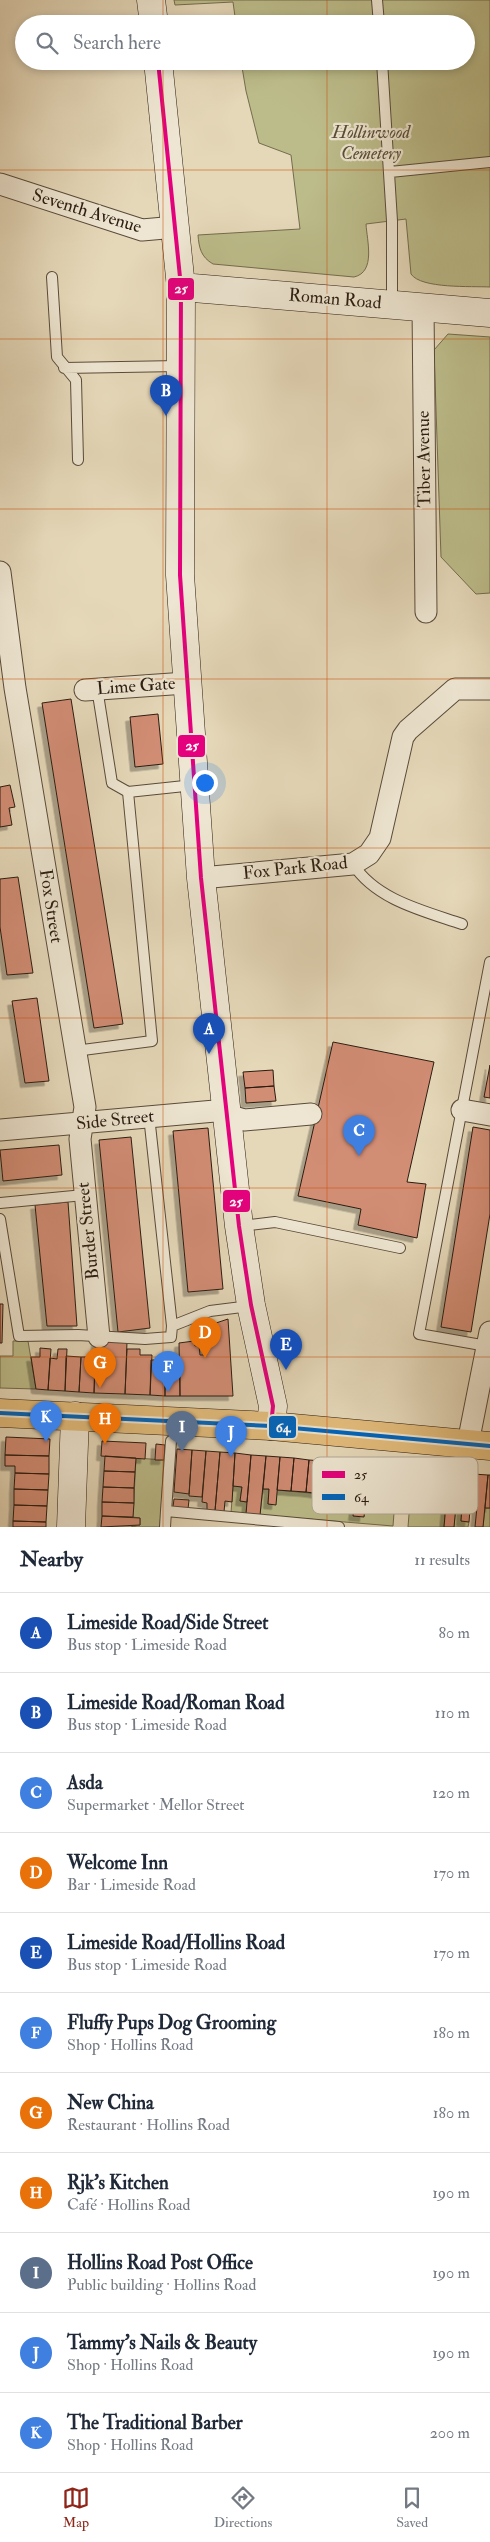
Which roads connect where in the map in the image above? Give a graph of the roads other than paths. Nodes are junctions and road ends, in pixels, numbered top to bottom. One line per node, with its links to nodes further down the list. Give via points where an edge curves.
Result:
1 (151, 0): 3 (street)
2 (376, 0): 4 (lane)
3 (153, 15)
4 (378, 15)
5 (159, 70): 10 (street)
6 (383, 70): 8 (lane)
7 (490, 162): 8 (lane)
8 (390, 172): 13 (lane)
9 (0, 184): 10 (street, Seventh Avenue, via 142,230)
10 (176, 227): 12 (street)
11 (52, 277): 17 (lane, via 57,356)
12 (180, 287): 13 (street, Roman Road); 16 (street)
13 (392, 304): 14 (street, Roman Road)
14 (422, 306): 15 (street, Roman Road); 20 (street, Tiber Avenue)
15 (490, 313)
16 (178, 366): 17 (lane); 21 (street, via 180,575)
17 (64, 368): 18 (lane, via 76,380)
18 (78, 460)
19 (0, 572): 24 (street, Fox Street)
20 (426, 612)
21 (186, 683): 22 (street, Lime Gate); 25 (street)
22 (91, 689): 26 (lane, via 112,783)
23 (490, 689): 27 (street, Fox Park Road, via 455,689 408,730 380,838 369,854)
24 (7, 690): 31 (street, Fox Street)
25 (195, 784): 26 (lane); 28 (street)
26 (128, 792): 31 (lane, via 152,1041)
27 (353, 864): 28 (street, Fox Park Road); 29 (lane, via 359,873 388,896 410,907)
28 (201, 878): 36 (street)
29 (462, 924)
30 (490, 962): 32 (lane)
31 (75, 1051): 37 (street, Fox Street, via 84,1107)
32 (462, 1110): 34 (street); 47 (lane, via 418,1334)
33 (310, 1114): 36 (street, Side Street, via 244,1120)
34 (490, 1115)
35 (149, 1116): 36 (street, Side Street, via 214,1111); 37 (street, Side Street); 45 (lane)
36 (228, 1116): 42 (street)
37 (82, 1124): 38 (street, Side Street); 39 (street, Burder Street)
38 (0, 1130)
39 (84, 1195): 40 (lane); 46 (street, Burder Street)
40 (0, 1203)
41 (0, 1219): 46 (lane, via 19,1336)
42 (239, 1226): 43 (lane, via 275,1222); 44 (street)
43 (400, 1248)
44 (251, 1306): 45 (lane, via 210,1311); 50 (street, via 272,1406)
45 (172, 1326): 46 (lane, via 171,1337)
46 (99, 1337)
47 (488, 1350): 52 (street)
48 (0, 1413): 49 (main road)
49 (75, 1416): 50 (main road); 54 (street)
50 (271, 1426): 52 (main road)
51 (171, 1440): 53 (lane)
52 (479, 1445)
53 (166, 1511): 55 (lane); 56 (lane)
54 (71, 1527)
55 (165, 1527)
56 (339, 1527)

